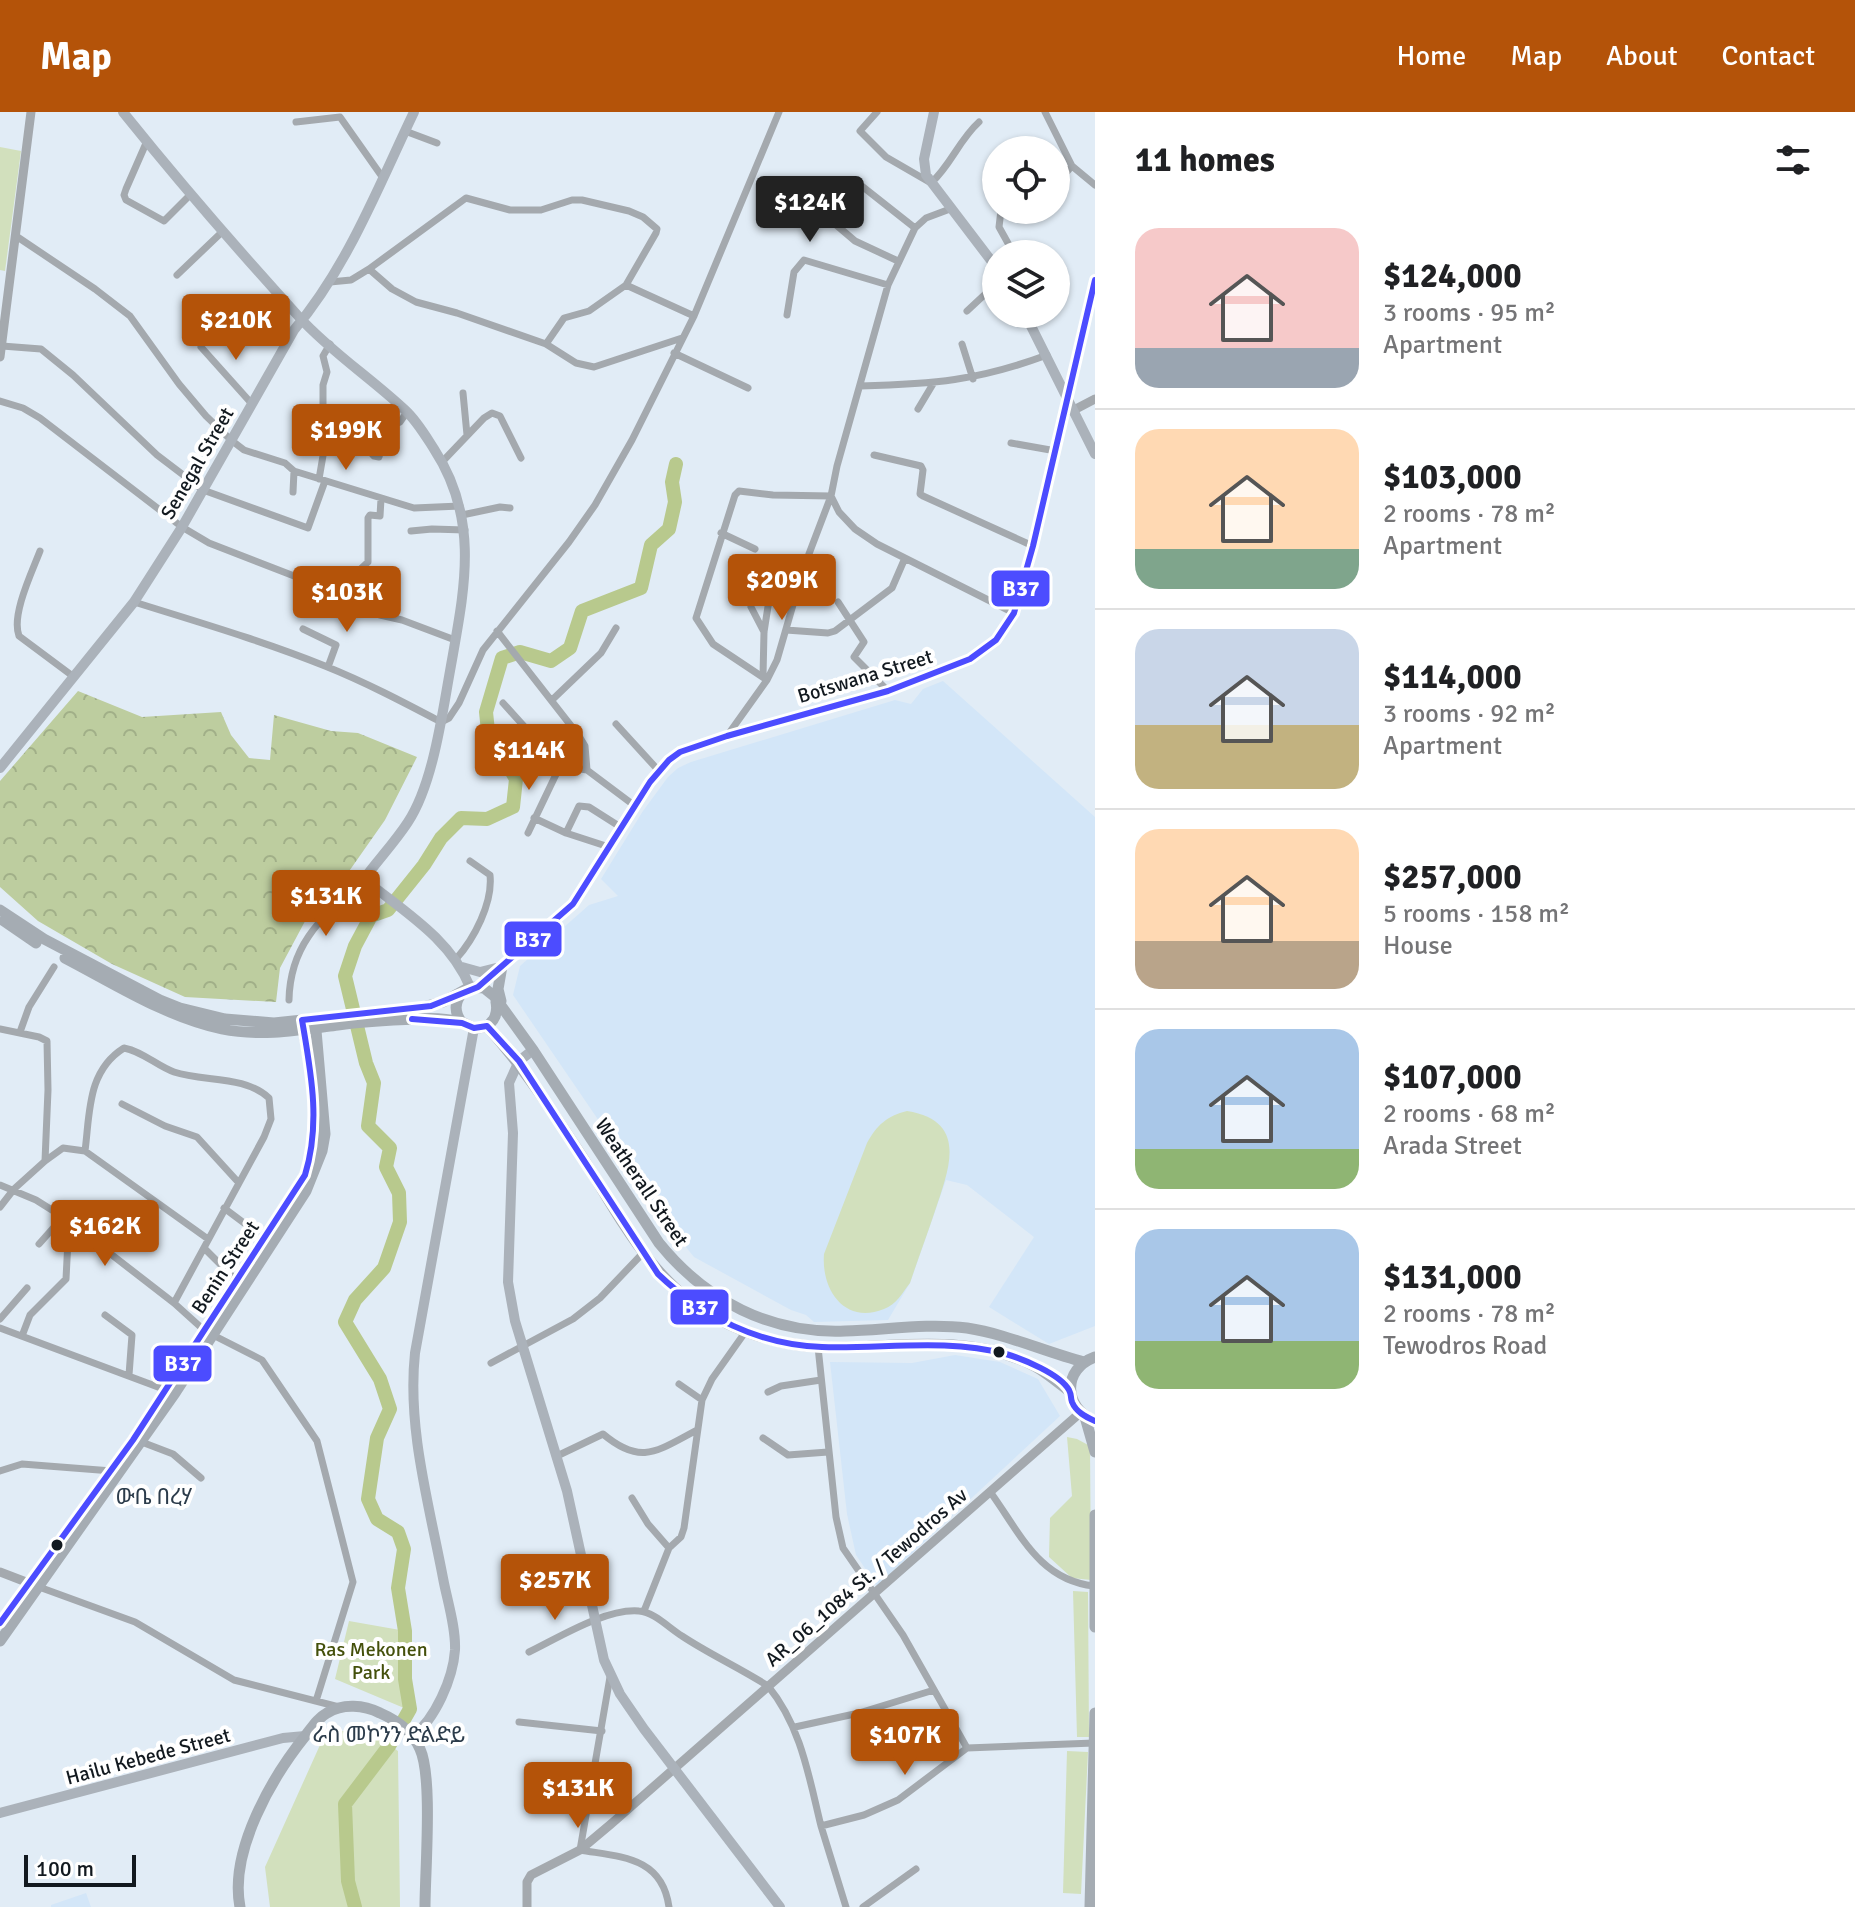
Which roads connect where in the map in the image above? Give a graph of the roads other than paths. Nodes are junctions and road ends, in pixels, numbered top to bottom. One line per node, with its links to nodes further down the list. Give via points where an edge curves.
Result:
1 (31, 112): 24 (street)
2 (123, 112): 11 (main road)
3 (414, 112): 10 (main road, Senegal Street)
4 (779, 112): 36 (street)
5 (877, 112): 17 (street, via 860,131 886,157)
6 (934, 112): 17 (main road, via 924,159)
7 (1045, 112): 13 (street)
8 (296, 122): 15 (street, via 340,117)
9 (979, 122): 17 (street)
10 (405, 131): 12 (street); 15 (main road, Senegal Street)
11 (147, 141): 19 (main road); 19 (street, via 126,200 164,221)
12 (437, 143)
13 (1072, 166): 14 (street); 18 (street)
14 (1070, 168)
15 (383, 178): 30 (main road, Senegal Street)
16 (858, 183): 22 (street)
17 (931, 183): 20 (main road)
18 (1095, 185)
19 (191, 194): 23 (main road)
20 (950, 209): 22 (street); 25 (main road)
21 (821, 212): 26 (street, via 855,241)
22 (915, 228): 26 (street)
23 (222, 232): 28 (street); 37 (main road)
24 (16, 236): 43 (street); 60 (street, via 130,316 179,384)
25 (982, 249)
26 (898, 261): 32 (street)
27 (369, 269): 30 (street, via 351,280); 31 (street, via 466,198 510,210 541,210 582,200 629,211 657,229); 41 (street, via 416,302)
28 (177, 275)
29 (1095, 280): 56 (main road, Botswana Street)
30 (330, 282): 37 (main road, Senegal Street)
31 (626, 285): 36 (street); 41 (street, via 589,311 564,318)
32 (888, 285): 35 (street, via 804,260 794,272); 50 (street)
33 (982, 297): 34 (street)
34 (967, 311)
35 (787, 315)
36 (694, 316): 39 (street)
37 (302, 321): 40 (main road); 55 (main road, Senegal Street)
38 (1033, 328): 46 (main road)
39 (682, 338): 41 (street, via 594,367 576,363); 45 (street)
40 (330, 344): 58 (main road); 69 (street, via 323,356 327,374 317,424 324,450)
41 (546, 344)
42 (962, 344): 48 (street)
43 (2, 346): 47 (street); 70 (street, via 41,349)
44 (201, 347): 55 (street)
45 (674, 353): 51 (street); 94 (street, via 595,505)
46 (1047, 355): 48 (street); 56 (main road)
47 (0, 357)
48 (973, 379): 49 (street)
49 (933, 384): 50 (street); 57 (street)
50 (860, 386): 72 (street)
51 (748, 388)
52 (463, 393): 59 (street)
53 (1095, 399): 56 (street)
54 (0, 401): 76 (street, via 40,418)
55 (252, 404): 60 (main road, Senegal Street)
56 (1070, 405): 63 (main road, Botswana Street); 64 (main road)
57 (918, 409)
58 (407, 412): 61 (street, via 386,428 379,457); 67 (main road)
59 (467, 435): 66 (street, via 488,415 497,414); 67 (street)
60 (231, 440): 68 (street); 70 (main road, Senegal Street)
61 (361, 442)
62 (1011, 443): 63 (street)
63 (1056, 451): 80 (main road, Botswana Street)
64 (1095, 454)
65 (874, 455): 80 (street, via 921,466 920,494)
66 (521, 458)
67 (442, 462): 75 (main road)
68 (294, 471): 69 (street); 71 (street)
69 (322, 480): 70 (street, via 308,528); 73 (street)
70 (203, 490): 76 (main road, Senegal Street)
71 (293, 492)
72 (831, 496): 79 (street, via 739,491); 83 (street, via 855,529); 93 (street)
73 (381, 499): 75 (street, via 418,509); 85 (street, via 380,516 368,518 368,562)
74 (510, 508): 75 (street)
75 (461, 510): 77 (main road)
76 (182, 527): 85 (street); 86 (main road, Senegal Street)
77 (465, 530): 78 (street); 96 (main road)
78 (411, 531)
79 (721, 533): 81 (street); 99 (street, via 696,618 713,644)
80 (1033, 546): 89 (main road, Botswana Street)
81 (755, 549)
82 (40, 551): 98 (street, via 16,629)
83 (905, 558): 89 (street); 90 (street, via 892,588)
84 (759, 575): 95 (street, via 769,600)
85 (341, 597): 96 (street)
86 (134, 602): 97 (street); 98 (main road, Senegal Street)
87 (838, 602): 90 (street)
88 (751, 607): 95 (street)
89 (1014, 613): 100 (main road, Botswana Street, via 983,651)
90 (849, 621): 93 (street, via 828,633); 100 (street, via 864,642 854,657)
91 (616, 628): 101 (street, via 601,653)
92 (303, 629): 97 (street, via 336,645)
93 (786, 630): 99 (street)
94 (497, 631): 101 (street); 103 (street, via 454,712)
95 (764, 632): 99 (street)
96 (455, 640): 103 (main road)
97 (328, 667): 103 (street)
98 (74, 677): 107 (main road, Senegal Street)
99 (765, 678): 105 (street)
100 (888, 691): 105 (main road, Botswana Street)
101 (552, 700): 108 (street, via 585,746)
102 (503, 703): 106 (street)
103 (441, 722): 117 (main road, via 416,807)
104 (616, 724): 109 (street)
105 (727, 736): 109 (main road, Botswana Street, via 680,752)
106 (560, 766): 108 (street); 111 (street)
107 (0, 768)
108 (587, 770): 110 (street)
109 (658, 770): 110 (main road, Botswana Street)
110 (635, 806): 112 (main road, Botswana Street)
111 (534, 818): 113 (street); 114 (street)
112 (622, 828): 114 (street, via 582,805); 115 (main road, Botswana Street)
113 (528, 833)
114 (566, 833): 115 (street)
115 (609, 847): 122 (main road, Botswana Street, via 573,904)
116 (470, 861): 121 (street, via 490,875 490,885)
117 (364, 879): 121 (main road, via 423,925); 125 (street, via 313,930 298,953)
118 (0, 910): 120 (main road)
119 (0, 919): 120 (main road)
120 (22, 931): 130 (main road, via 180,1008 244,1022); 135 (main road, via 178,1016 225,1029)
121 (459, 963): 122 (main road, via 480,972); 124 (main road)
122 (502, 966): 124 (main road, Botswana Street); 126 (main road)
123 (54, 967): 134 (street)
124 (471, 988): 126 (main road, via 490,991); 127 (main road, via 431,1006); 129 (main road, via 459,996 456,1010)
125 (289, 1000)
126 (500, 1006): 131 (main road); 136 (main road, Weatherall Street)
127 (377, 1016): 128 (main road); 129 (main road)
128 (335, 1022): 130 (main road); 137 (main road)
129 (462, 1023): 132 (main road)
130 (309, 1024): 135 (main road); 137 (main road, Benin Street); 139 (main road, Benin Street)
131 (487, 1026): 132 (main road); 138 (main road)
132 (474, 1028): 209 (main road, via 412,1390 455,1651 441,1699)
133 (0, 1029): 134 (street)
134 (20, 1032): 142 (street, via 47,1041)
135 (278, 1032): 139 (main road, via 293,1040)
136 (533, 1050): 138 (main road); 160 (main road, Weatherall Street, via 641,1218 678,1266 712,1294 748,1314 801,1329)
137 (317, 1055): 154 (main road, Benin Street, via 325,1119 322,1151 306,1191)
138 (519, 1061): 153 (main road); 165 (main road, via 509,1083 513,1133 508,1255 511,1303)
139 (308, 1065): 154 (main road, Benin Street, via 315,1106 312,1157)
140 (122, 1104): 143 (street, via 203,1141)
141 (85, 1151): 142 (street, via 63,1148); 143 (street, via 94,1082 119,1051 130,1049 173,1072 242,1085 269,1098 271,1119); 150 (street)
142 (45, 1161): 145 (street)
143 (238, 1182): 147 (street)
144 (0, 1185): 145 (street)
145 (14, 1189): 146 (street); 148 (street)
146 (0, 1207)
147 (224, 1208): 149 (street); 150 (street)
148 (66, 1219): 151 (street); 156 (street); 163 (street, via 66,1279 32,1311)
149 (244, 1223)
150 (208, 1239): 152 (street)
151 (39, 1244)
152 (204, 1248): 154 (street); 156 (street)
153 (643, 1253): 161 (main road, via 678,1292); 165 (street, via 600,1298)
154 (241, 1284): 162 (main road, Benin Street)
155 (27, 1288): 158 (street)
156 (174, 1303): 162 (street)
157 (105, 1315): 169 (street, via 132,1335)
158 (0, 1319)
159 (0, 1328): 163 (street)
160 (965, 1328): 164 (main road); 167 (main road, Weatherall Street)
161 (746, 1331): 166 (main road); 175 (street)
162 (209, 1333): 172 (main road, Benin Street); 179 (main road, Benin Street); 202 (street, via 262,1360 317,1441 353,1582)
163 (22, 1336): 169 (street)
164 (962, 1344): 166 (main road); 173 (main road, via 1027,1361)
165 (523, 1347): 168 (street); 182 (main road)
166 (818, 1347): 170 (street)
167 (1089, 1360): 173 (main road, via 1071,1380)
168 (491, 1363)
169 (129, 1375): 172 (street)
170 (821, 1380): 174 (street); 180 (street)
171 (679, 1384): 175 (street)
172 (166, 1390): 179 (main road, Benin Street)
173 (1069, 1391): 176 (main road, via 1072,1403)
174 (768, 1392)
175 (702, 1400): 177 (street)
176 (1087, 1417): 181 (main road); 186 (street, AR_06_1084 St. / Tewodros Av)
177 (697, 1430): 182 (street, via 649,1453 616,1446 603,1434); 189 (street, via 684,1528)
178 (763, 1438): 180 (street, via 788,1455)
179 (138, 1440): 184 (main road, Benin Street); 185 (street, via 173,1454)
180 (828, 1452): 193 (street, via 843,1548)
181 (1095, 1452)
182 (557, 1456): 195 (main road)
183 (0, 1471): 184 (street, via 22,1464)
184 (115, 1472): 191 (main road, Benin Street)
185 (201, 1478)
186 (991, 1493): 192 (street, via 1047,1567 1074,1583); 193 (street, AR_06_1084 St. / Tewodros Av)
187 (632, 1498): 189 (street)
188 (1095, 1515): 192 (main road)
189 (669, 1548): 194 (street)
190 (0, 1572): 191 (street)
191 (34, 1585): 197 (main road, Benin Street); 202 (street, via 135,1622 234,1680)
192 (1094, 1586): 196 (main road)
193 (874, 1593): 200 (street, AR_06_1084 St. / Tewodros Av); 201 (street)
194 (644, 1611): 195 (street); 200 (street)
195 (595, 1621): 198 (street); 199 (main road)
196 (1095, 1627)
197 (1, 1632)
198 (529, 1652)
199 (610, 1677): 207 (street); 213 (main road)
200 (768, 1686): 206 (street); 213 (street, AR_06_1084 St. / Tewodros Av)
201 (934, 1690): 206 (street); 211 (street)
202 (316, 1701): 203 (street)
203 (341, 1707): 208 (main road, via 318,1719); 209 (main road, via 370,1708)
204 (1095, 1713): 210 (main road)
205 (519, 1722): 207 (street)
206 (795, 1727): 215 (street)
207 (602, 1731): 216 (street)
208 (305, 1736): 214 (main road, Hailu Kebede Street); 218 (main road, via 274,1780 250,1834 237,1881)
209 (413, 1736): 219 (main road, via 425,1769)
210 (1094, 1743): 211 (street); 212 (main road)
211 (967, 1748): 215 (street, via 898,1800)
212 (1094, 1759): 225 (main road)
213 (674, 1768): 216 (street, AR_06_1084 St. / Tewodros Av); 222 (main road)
214 (0, 1813)
215 (821, 1826): 223 (street)
216 (580, 1850): 220 (street, AR_06_1084 St. / Tewodros Av, via 531,1875); 221 (street, via 642,1862 658,1878)
217 (916, 1869): 224 (street)
218 (240, 1907)
219 (425, 1907)
220 (527, 1907)
221 (669, 1907)
222 (780, 1907)
223 (846, 1907)
224 (863, 1907)
225 (1090, 1907)

